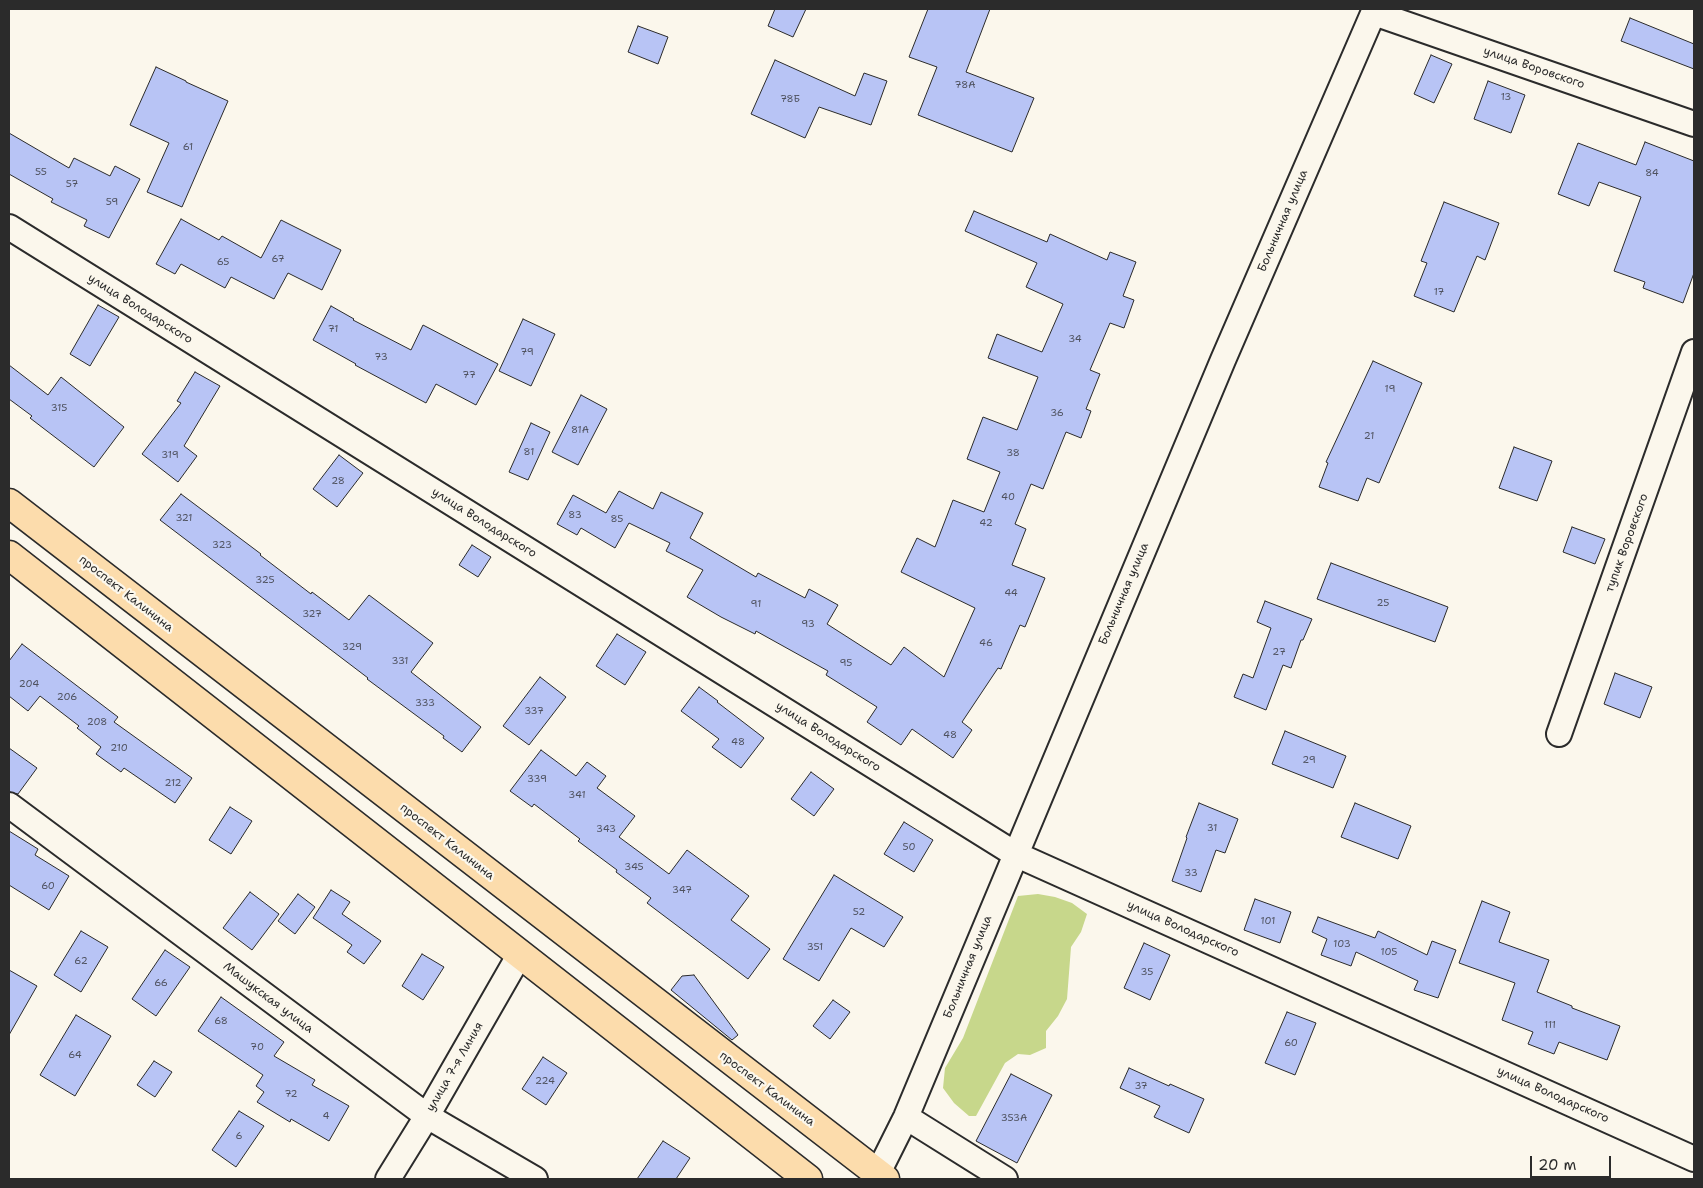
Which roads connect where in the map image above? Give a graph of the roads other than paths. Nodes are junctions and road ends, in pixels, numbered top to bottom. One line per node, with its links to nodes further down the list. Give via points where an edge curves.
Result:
1 (1375, 11): 2 (street, улица Воровского); 9 (street, Больничная улица, via 1223,360)
2 (1694, 124)
3 (9, 227): 9 (street, улица Володарского)
4 (1694, 352): 7 (street, тупик Воровского)
5 (9, 503): 14 (main road, проспект Калинина)
6 (9, 555): 10 (main road)
7 (1559, 734)
8 (9, 805): 11 (street, Машукская улица)
9 (1015, 854): 12 (street, Больничная улица); 13 (street, улица Володарского)
10 (520, 954): 11 (street, улица 7-я Линия); 17 (main road)
11 (427, 1116): 15 (street, улица 7-я Линия); 16 (street, Машукская улица)
12 (906, 1117): 14 (street, Больничная улица); 18 (street)
13 (1694, 1159)
14 (880, 1178)
15 (388, 1179)
16 (535, 1179)
17 (808, 1179)
18 (1005, 1179)

